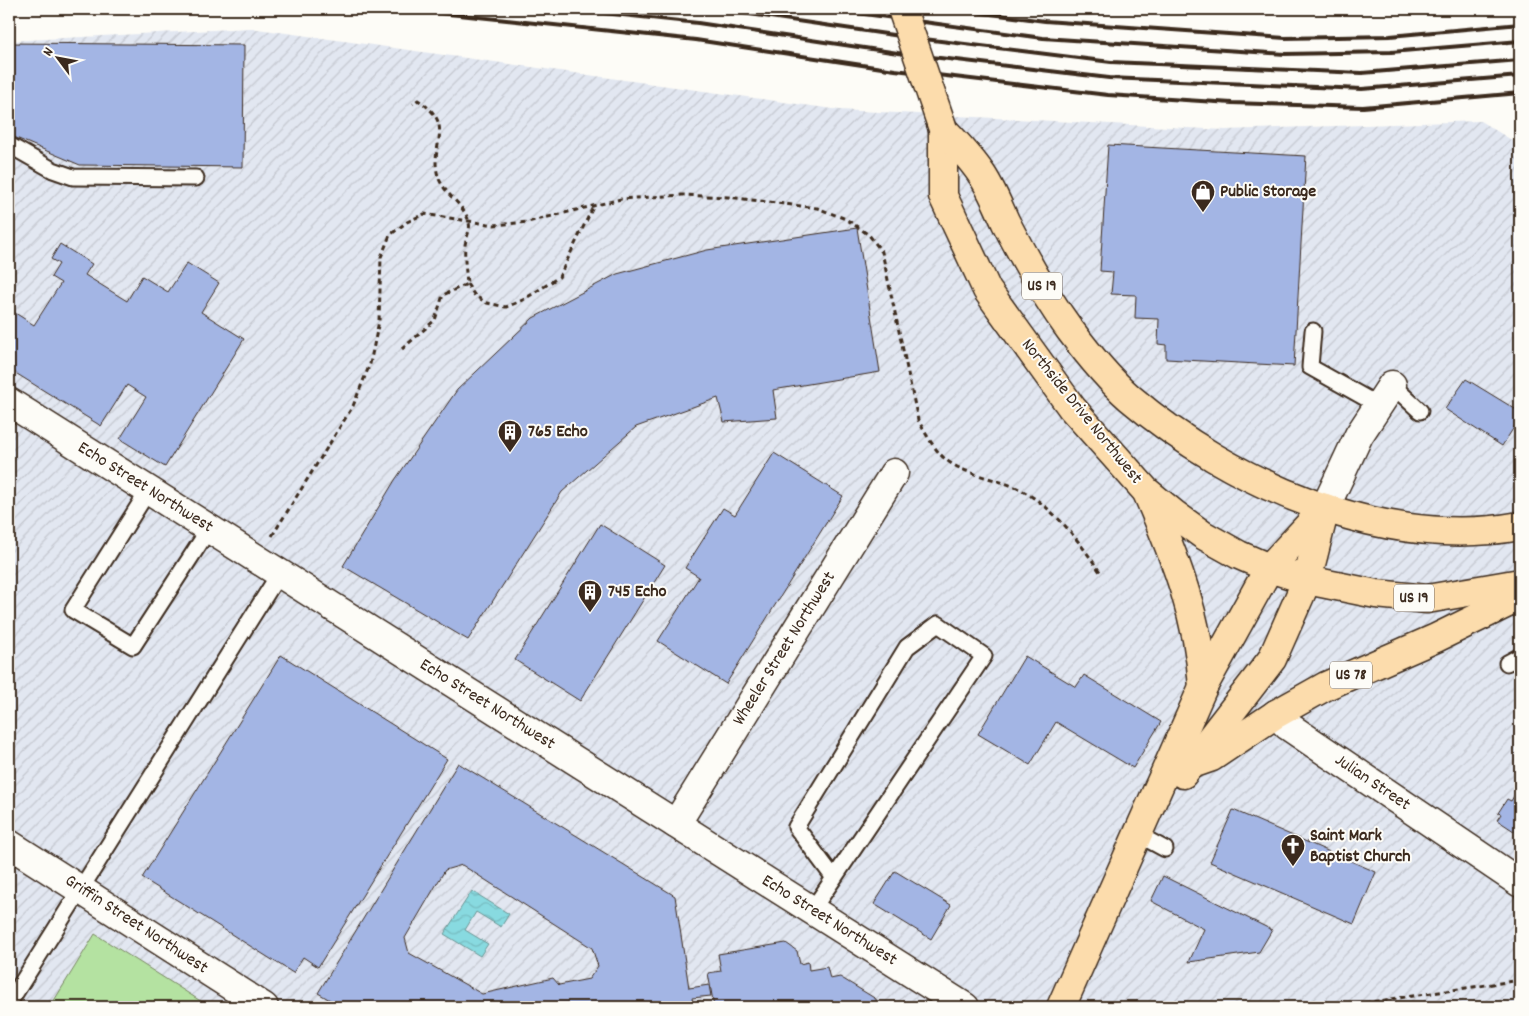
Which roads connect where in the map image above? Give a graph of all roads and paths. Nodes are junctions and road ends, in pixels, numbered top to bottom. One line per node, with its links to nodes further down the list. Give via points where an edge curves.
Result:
1 (902, 9): 3 (main road, Northside Drive Northwest / US 19, bridge)
2 (414, 104): 7 (path, via 418,100 430,107 438,123 441,138 437,173 447,194 462,208)
3 (943, 129): 16 (main road, Northside Drive Northwest / US 19, via 943,196 986,290 1072,408); 17 (main road, Northside Drive Northwest / US 19, via 981,173 1035,277 1069,328 1093,361 1129,397 1200,448 1272,488)
4 (9, 145): 5 (lane, via 53,170 73,177)
5 (196, 178)
6 (593, 206): 7 (path, via 528,222 494,225); 8 (path, via 559,277 523,300 506,307 487,303 476,296); 22 (path, via 621,199 682,194 754,200 817,208 846,219 869,235 882,252 918,420 927,437 943,458 962,469 1027,493 1060,520)
7 (468, 221): 8 (path, via 465,247); 20 (path, via 424,214 390,235 381,257 379,320 370,364 353,406)
8 (467, 284): 10 (path, via 443,295 435,320)
9 (1313, 331): 11 (lane, via 1310,367)
10 (402, 348)
11 (1385, 395): 13 (lane); 17 (street, via 1359,435)
12 (9, 402): 15 (street, Echo Street Northwest)
13 (1420, 411)
14 (894, 473): 30 (street, Wheeler Street Northwest)
15 (148, 491): 19 (street, Echo Street Northwest); 19 (lane, via 73,610 133,646)
16 (1146, 491): 21 (main road, Northside Drive Northwest / US 19, via 1203,535); 27 (main road, via 1184,585 1201,653)
17 (1325, 508): 18 (main road, Northside Drive Northwest / US 19, via 1405,527 1443,531 1499,530); 21 (main road); 24 (main road)
18 (1520, 526)
19 (209, 529): 23 (street, Echo Street Northwest)
20 (271, 539)
21 (1270, 568): 24 (main road, Northside Drive Northwest / US 19); 27 (main road)
22 (1100, 572)
23 (279, 574): 30 (street, Echo Street Northwest); 36 (lane)
24 (1307, 580): 25 (main road, Northside Drive Northwest / US 19, via 1376,594 1427,599); 29 (main road, via 1272,659)
25 (1520, 583)
26 (1520, 597): 28 (main road, US 78, via 1326,686)
27 (1203, 687): 31 (main road)
28 (1276, 714): 29 (main road, US 78, via 1212,758); 35 (street, Julian Street, via 1288,726)
29 (1190, 765): 31 (main road)
30 (676, 824): 37 (street, Echo Street Northwest)
31 (1143, 825): 33 (lane); 42 (main road)
32 (9, 844): 36 (street, Griffin Street Northwest)
33 (1165, 849)
34 (834, 878): 34 (lane, via 796,828 908,647 938,624 984,656); 37 (lane)
35 (1520, 883)
36 (82, 891): 39 (lane); 40 (street, Griffin Street Northwest)
37 (812, 910): 41 (street, Echo Street Northwest)
38 (1520, 980): 43 (path)
39 (9, 1003)
40 (264, 1007)
41 (965, 1007)
42 (1061, 1007)
43 (1338, 1007)

